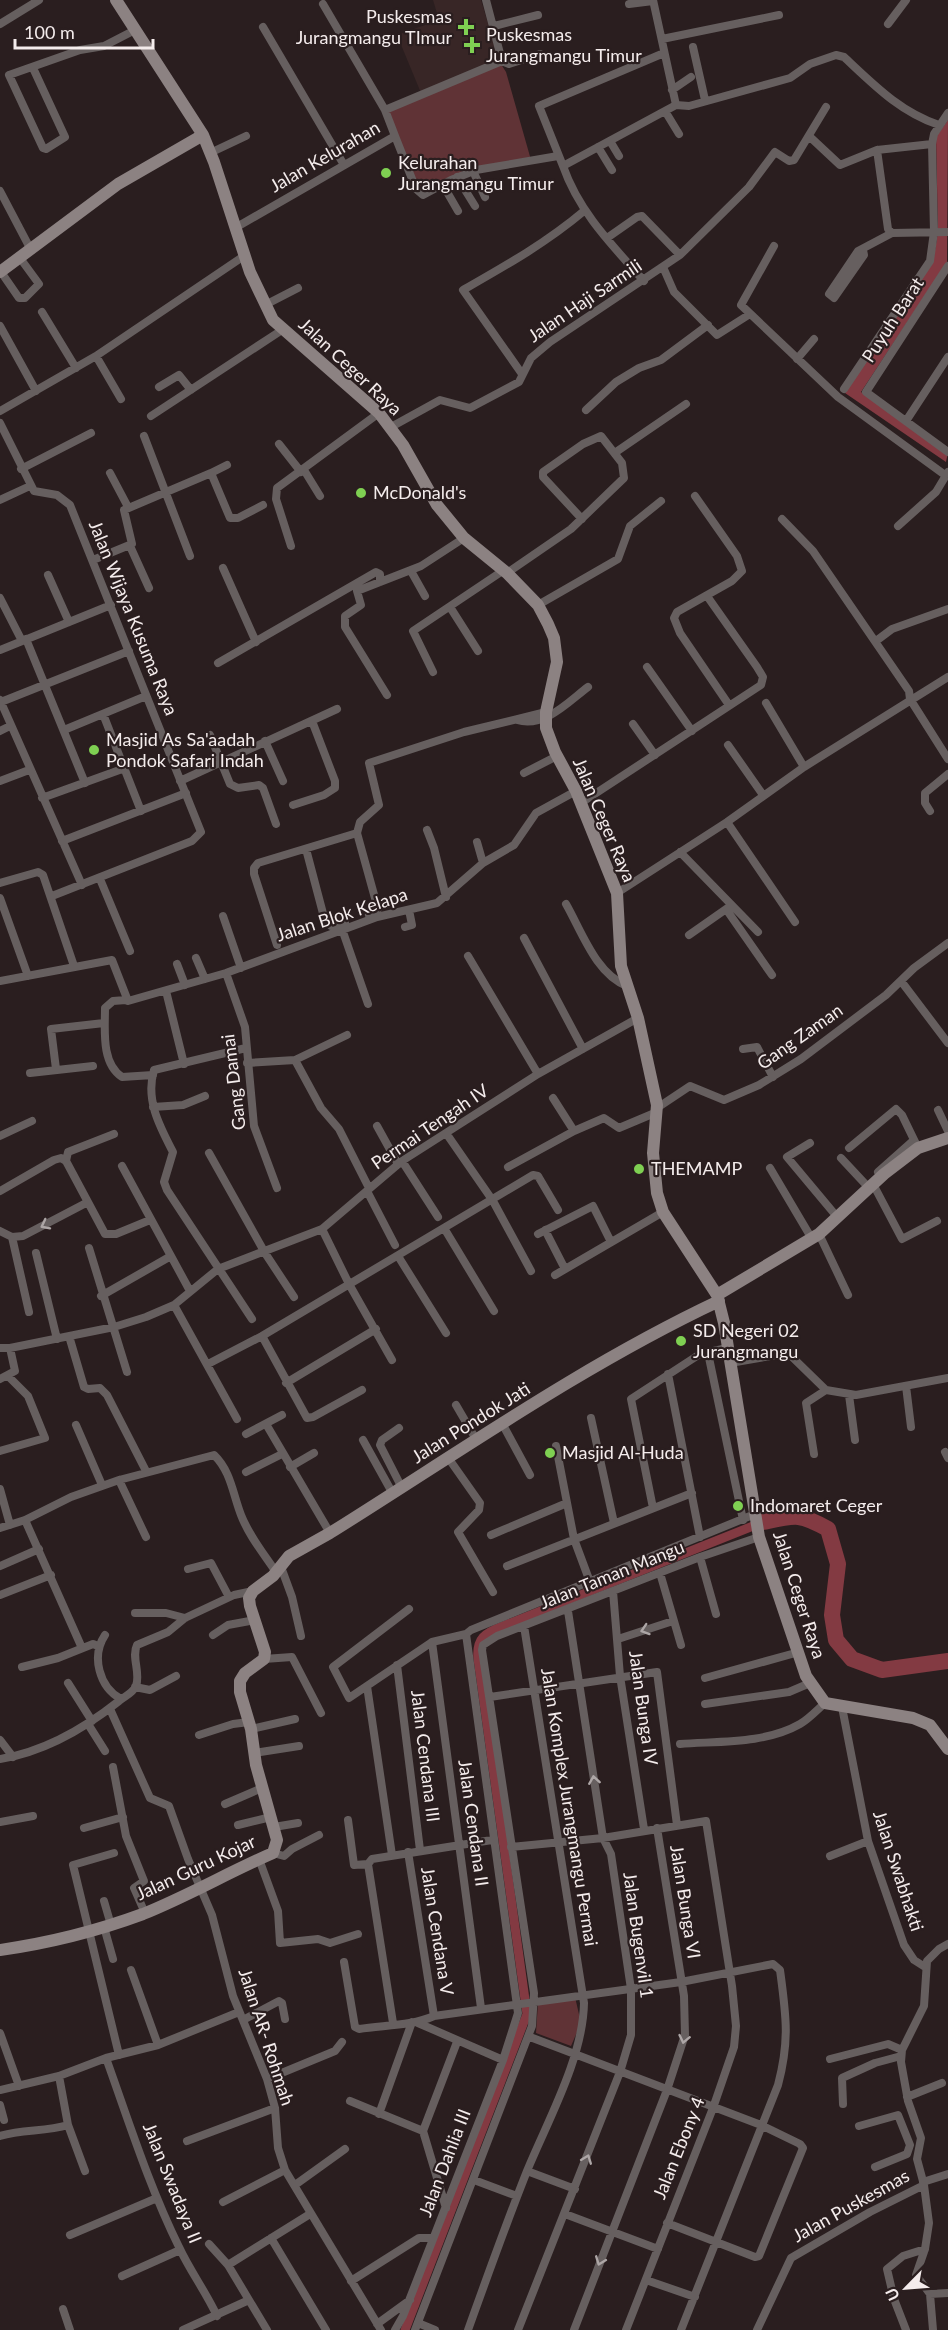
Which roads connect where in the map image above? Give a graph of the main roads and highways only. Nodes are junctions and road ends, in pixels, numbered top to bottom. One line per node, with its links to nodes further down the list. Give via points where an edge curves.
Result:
1 (116, 0): 2 (main road, Jalan Ceger Raya)
2 (203, 135): 3 (main road, via 118,184); 5 (main road, Jalan Ceger Raya, via 244,256 265,305 282,330 379,413 437,505 464,538 538,605 554,638 557,662 548,715 550,739 576,791 617,893 618,945 657,1106 654,1176 663,1212)
3 (0, 272)
4 (948, 1138): 5 (main road, Jalan Pondok Jati, via 916,1144 815,1236)
5 (718, 1298): 6 (main road, Jalan Pondok Jati, via 293,1553 249,1598); 7 (main road, Jalan Ceger Raya, via 759,1536 810,1683 825,1703 914,1718 930,1725)
6 (264, 1659): 8 (main road, Jalan Guru Kojar, via 245,1673 240,1692 278,1844 273,1853 145,1913 54,1941)
7 (948, 1749)
8 (0, 1950)

